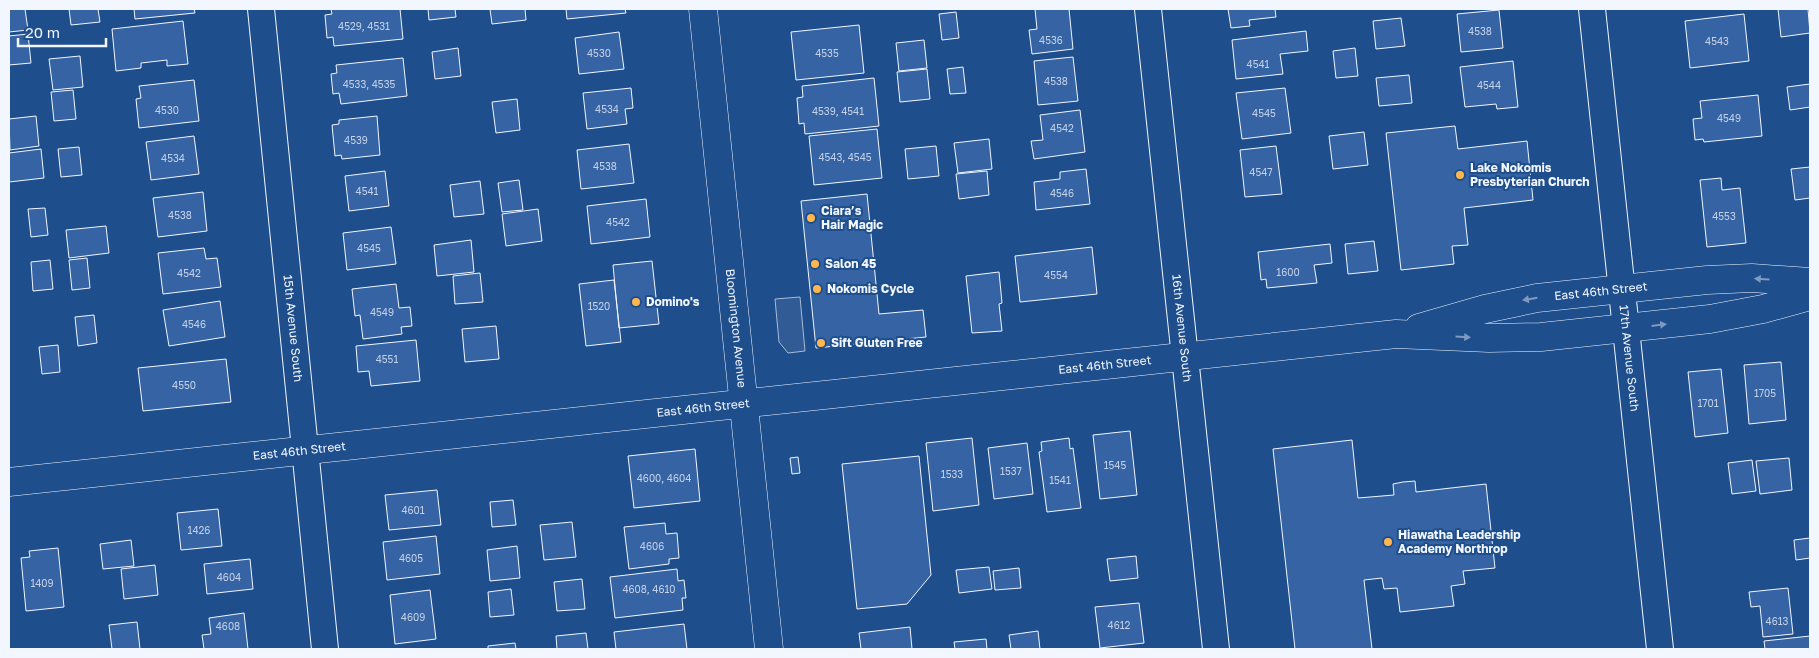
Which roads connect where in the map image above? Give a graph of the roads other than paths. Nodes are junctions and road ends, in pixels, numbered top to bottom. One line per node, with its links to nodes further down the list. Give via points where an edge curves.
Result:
1 (261, 9): 12 (street, 15th Avenue South)
2 (703, 9): 11 (main road, Bloomington Avenue)
3 (1148, 9): 10 (street, 16th Avenue South)
4 (1592, 9): 6 (street, 17th Avenue South)
5 (1810, 282): 6 (main road, East 46th Street, one-way to 6, via 1736,278)
6 (1622, 289): 8 (street, 17th Avenue South); 9 (main road, East 46th Street, one-way to 9, via 1500,305)
7 (1810, 296): 8 (main road, East 46th Street, one-way to 7, via 1738,315)
8 (1626, 329): 9 (main road, East 46th Street, one-way to 8, via 1513,338); 17 (street, 17th Avenue South)
9 (1396, 334): 10 (main road, East 46th Street)
10 (1184, 356): 11 (main road, East 46th Street); 16 (street, 16th Avenue South)
11 (742, 403): 12 (main road, East 46th Street); 15 (main road, Bloomington Avenue)
12 (305, 451): 13 (main road, East 46th Street); 14 (street, 15th Avenue South)
13 (9, 482)
14 (325, 649)
15 (769, 649)
16 (1216, 649)
17 (1660, 649)

